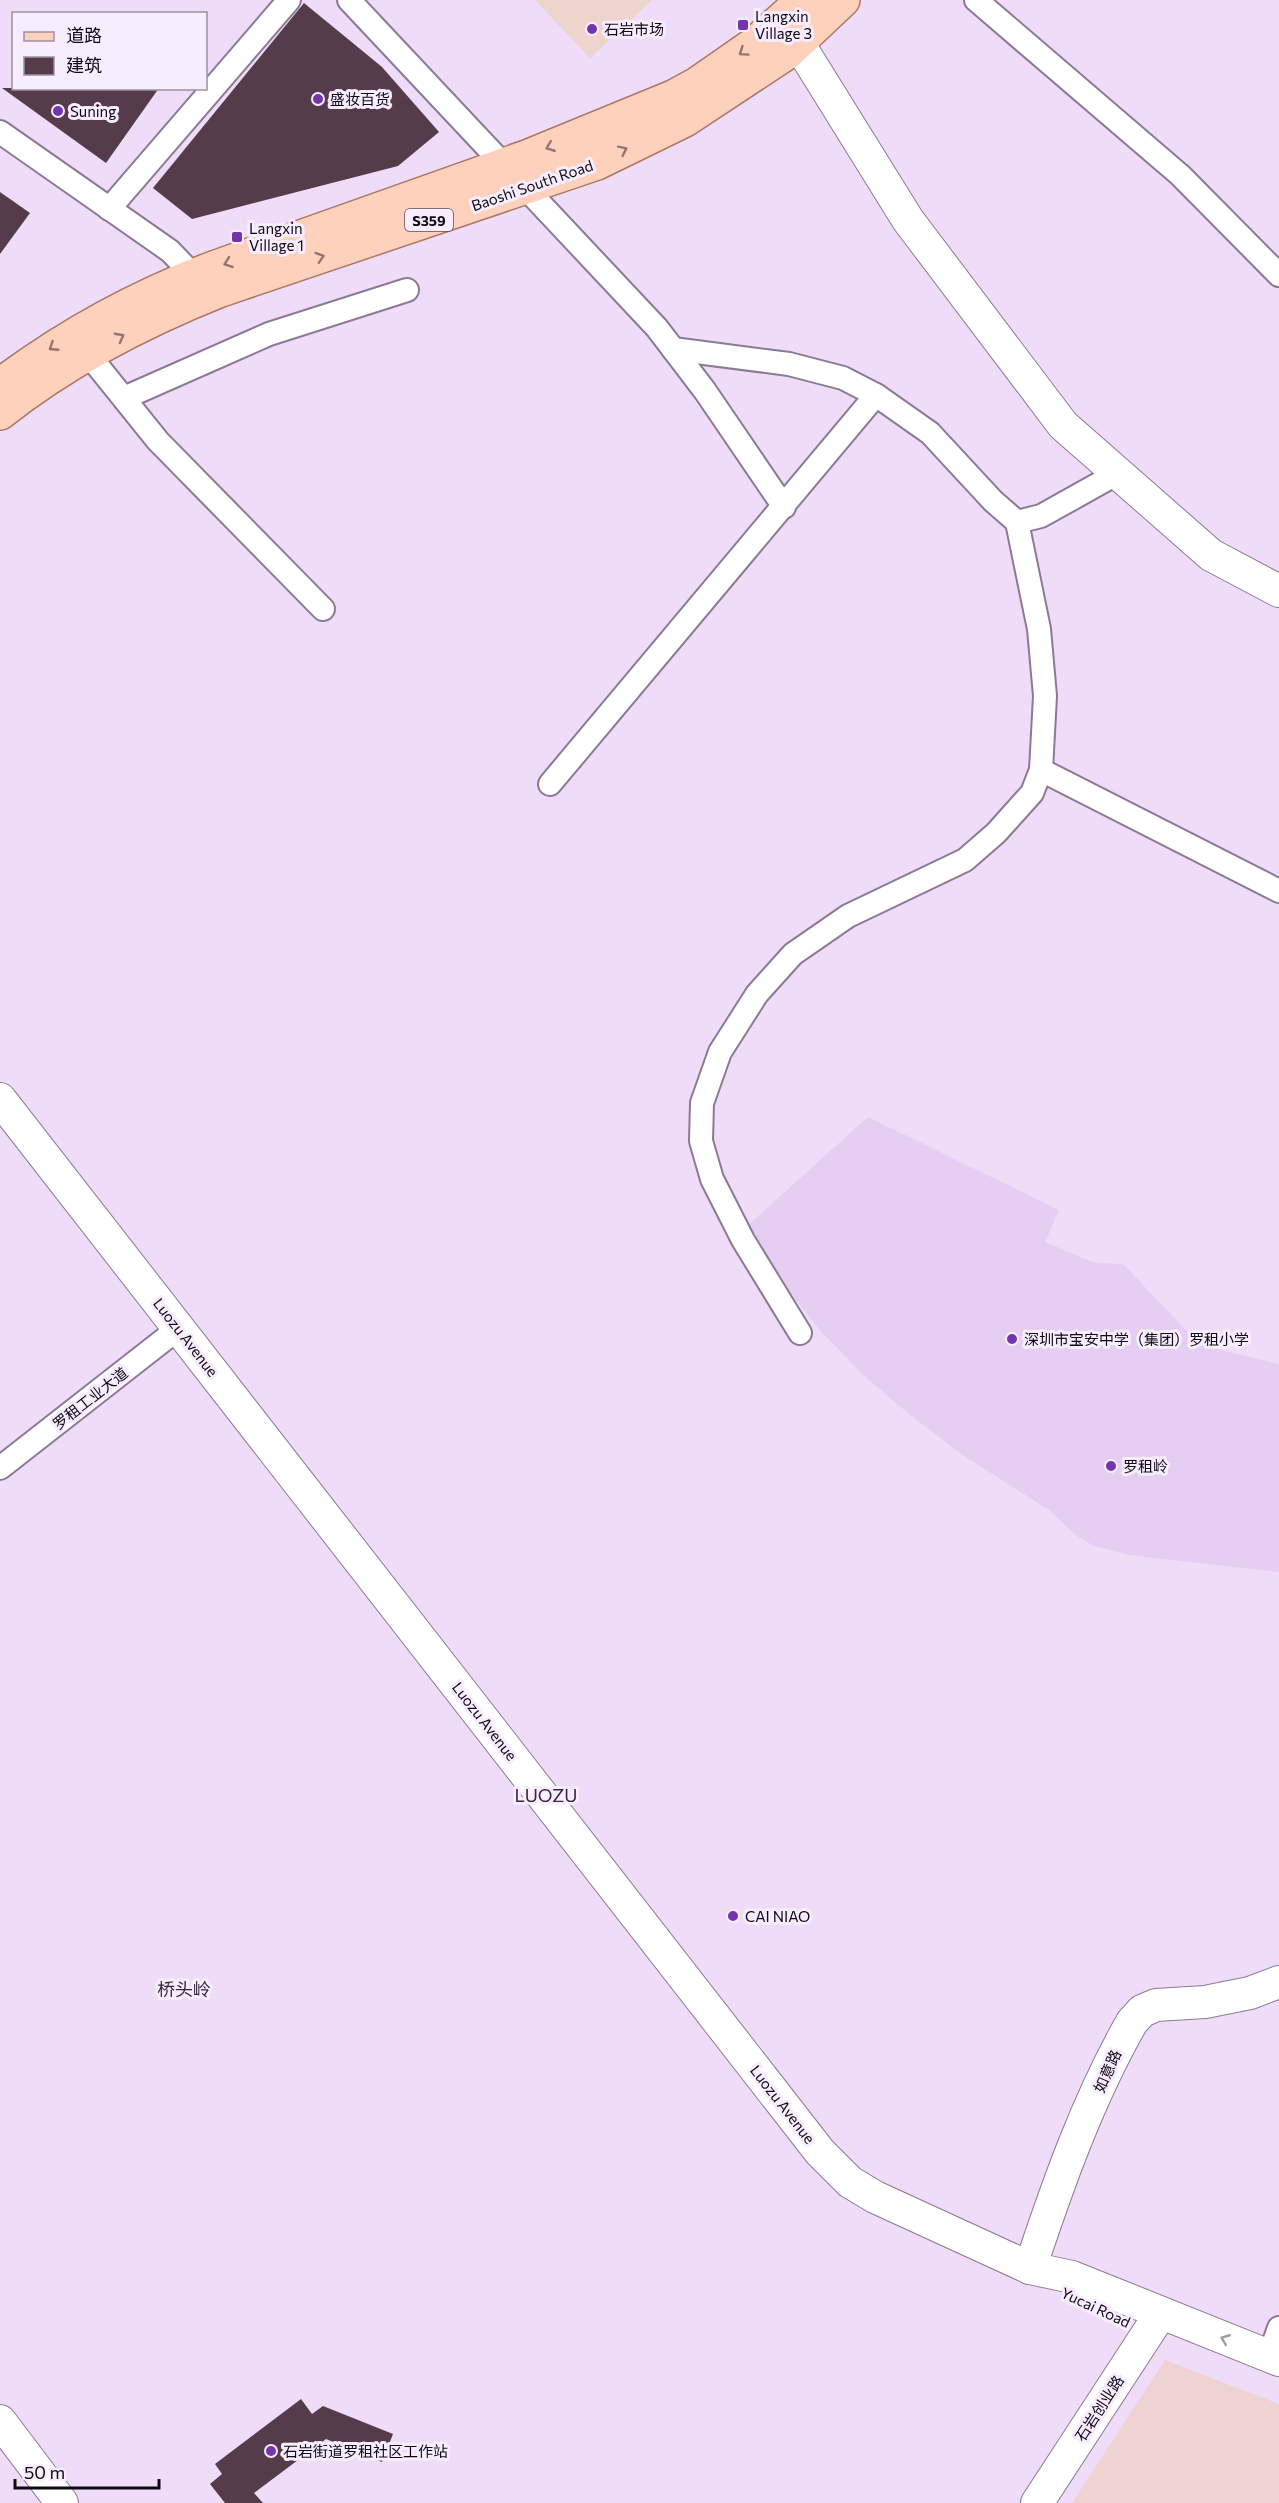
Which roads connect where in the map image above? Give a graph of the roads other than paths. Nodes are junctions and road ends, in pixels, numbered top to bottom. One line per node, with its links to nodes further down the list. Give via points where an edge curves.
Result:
1 (289, 0): 9 (street)
2 (349, 0): 8 (street)
3 (803, 0): 8 (main road, Baoshi South Road / S359, one-way to 8, via 753,45 697,84)
4 (843, 0): 6 (main road, Baoshi South Road / S359)
5 (976, 0): 11 (street, via 1180,175)
6 (798, 43): 8 (main road, Baoshi South Road / S359, one-way to 6, via 597,163 685,120); 19 (street, via 908,220 1063,425)
7 (0, 132): 9 (street)
8 (513, 177): 10 (main road, Baoshi South Road / S359, one-way to 10); 13 (street); 14 (main road, Baoshi South Road / S359, one-way to 8, via 181,306)
9 (109, 209): 10 (street, via 170,251)
10 (194, 275): 15 (main road, Baoshi South Road / S359, one-way to 15, via 50,348)
11 (1279, 275)
12 (407, 290): 17 (street, via 268,334)
13 (673, 349): 16 (street, via 789,364 843,378); 20 (street)
14 (88, 354): 17 (street); 18 (main road, Baoshi South Road / S359, via 41,381)
15 (0, 386)
16 (876, 395): 20 (street); 21 (street, via 930,433)
17 (124, 398): 23 (street, via 158,441)
18 (0, 413)
19 (1118, 473): 21 (street, via 1041,516); 22 (street, via 1211,555)
20 (783, 507): 25 (street)
21 (1017, 522): 24 (street, via 1039,629 1045,696)
22 (1279, 591)
23 (323, 609)
24 (1041, 770): 26 (street); 29 (street, via 1032,793 965,860 848,916 793,954 757,994 720,1052 702,1103 701,1141 712,1179)
25 (550, 784)
26 (1279, 891)
27 (0, 1099): 28 (street, Luozu Avenue)
28 (179, 1328): 30 (street, 罗租工业大道); 32 (street, Luozu Avenue, via 820,2152 850,2182 875,2198)
29 (800, 1333)
30 (0, 1468)
31 (1279, 1982): 32 (street, 如意路, via 1250,1993 1205,2002 1156,2005 1142,2011 1132,2022 1078,2136)
32 (1030, 2268): 33 (street, Yucai Road, via 1065,2295)
33 (1155, 2322): 34 (street, Yucai Road); 37 (street, 石岩创业路)
34 (1276, 2357)
35 (0, 2421): 36 (street)
36 (62, 2503)
37 (1037, 2503)

